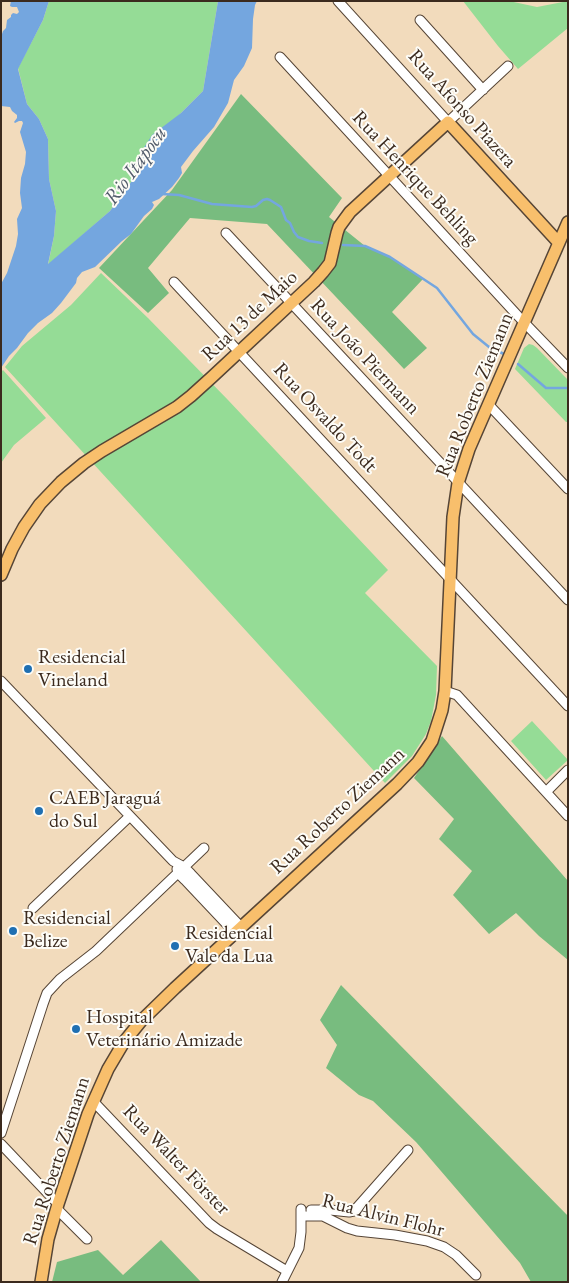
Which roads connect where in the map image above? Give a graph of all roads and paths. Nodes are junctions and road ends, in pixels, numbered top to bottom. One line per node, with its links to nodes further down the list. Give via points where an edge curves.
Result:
1 (338, 1): 6 (street, Rua Afonso Piazera)
2 (419, 22): 5 (street)
3 (280, 57): 7 (street, Rua Henrique Behling)
4 (508, 66): 5 (street, Rua 13 de Maio)
5 (482, 91): 6 (street, Rua 13 de Maio)
6 (448, 122): 7 (main road, Rua 13 de Maio); 10 (main road, Rua Afonso Piazera)
7 (389, 176): 12 (main road, Rua 13 de Maio, via 346,217 337,233 326,268); 13 (street, Rua Henrique Behling)
8 (568, 222): 10 (main road, Rua Roberto Ziemann)
9 (226, 233): 12 (street, Rua João Piermann)
10 (559, 242): 13 (main road, Rua Roberto Ziemann)
11 (174, 282): 14 (street, Rua Osvaldo Todt)
12 (292, 303): 14 (main road, Rua 13 de Maio); 17 (street, Rua João Piermann)
13 (524, 322): 15 (street, Rua Henrique Behling); 16 (main road, Rua Roberto Ziemann)
14 (239, 352): 19 (main road, Rua 13 de Maio, via 184,402 102,451 61,482 24,526); 20 (street, Rua Osvaldo Todt)
15 (568, 368)
16 (489, 405): 17 (main road, Rua Roberto Ziemann); 18 (street)
17 (458, 483): 20 (main road, Rua Roberto Ziemann); 21 (street, Rua João Piermann)
18 (568, 489)
19 (1, 575)
20 (450, 578): 23 (main road, Rua Roberto Ziemann); 24 (street, Rua Osvaldo Todt)
21 (568, 600)
22 (1, 681): 27 (street)
23 (445, 691): 26 (street, via 457,695); 32 (main road, Rua Roberto Ziemann, via 436,731 418,762)
24 (568, 706)
25 (568, 770): 26 (street)
26 (546, 792): 28 (street)
27 (130, 816): 30 (street); 31 (street)
28 (568, 816)
29 (204, 848): 30 (street)
30 (181, 870): 32 (street); 34 (street, via 48,993)
31 (32, 908)
32 (238, 930): 33 (main road, Rua Roberto Ziemann, via 133,1030 114,1057)
33 (93, 1101): 37 (main road, Rua Roberto Ziemann); 40 (street, Rua Walter Förster, via 209,1222)
34 (1, 1133)
35 (1, 1144): 37 (street)
36 (408, 1150): 38 (street, via 354,1211)
37 (57, 1207): 39 (street); 42 (main road, Rua Roberto Ziemann, via 48,1239)
38 (301, 1212): 40 (street, via 299,1248); 41 (street, Rua Alvin Flohr, via 323,1216 357,1231 428,1241 456,1255)
39 (87, 1239)
40 (287, 1271): 43 (street)
41 (476, 1275)
42 (42, 1282)
43 (282, 1282)

